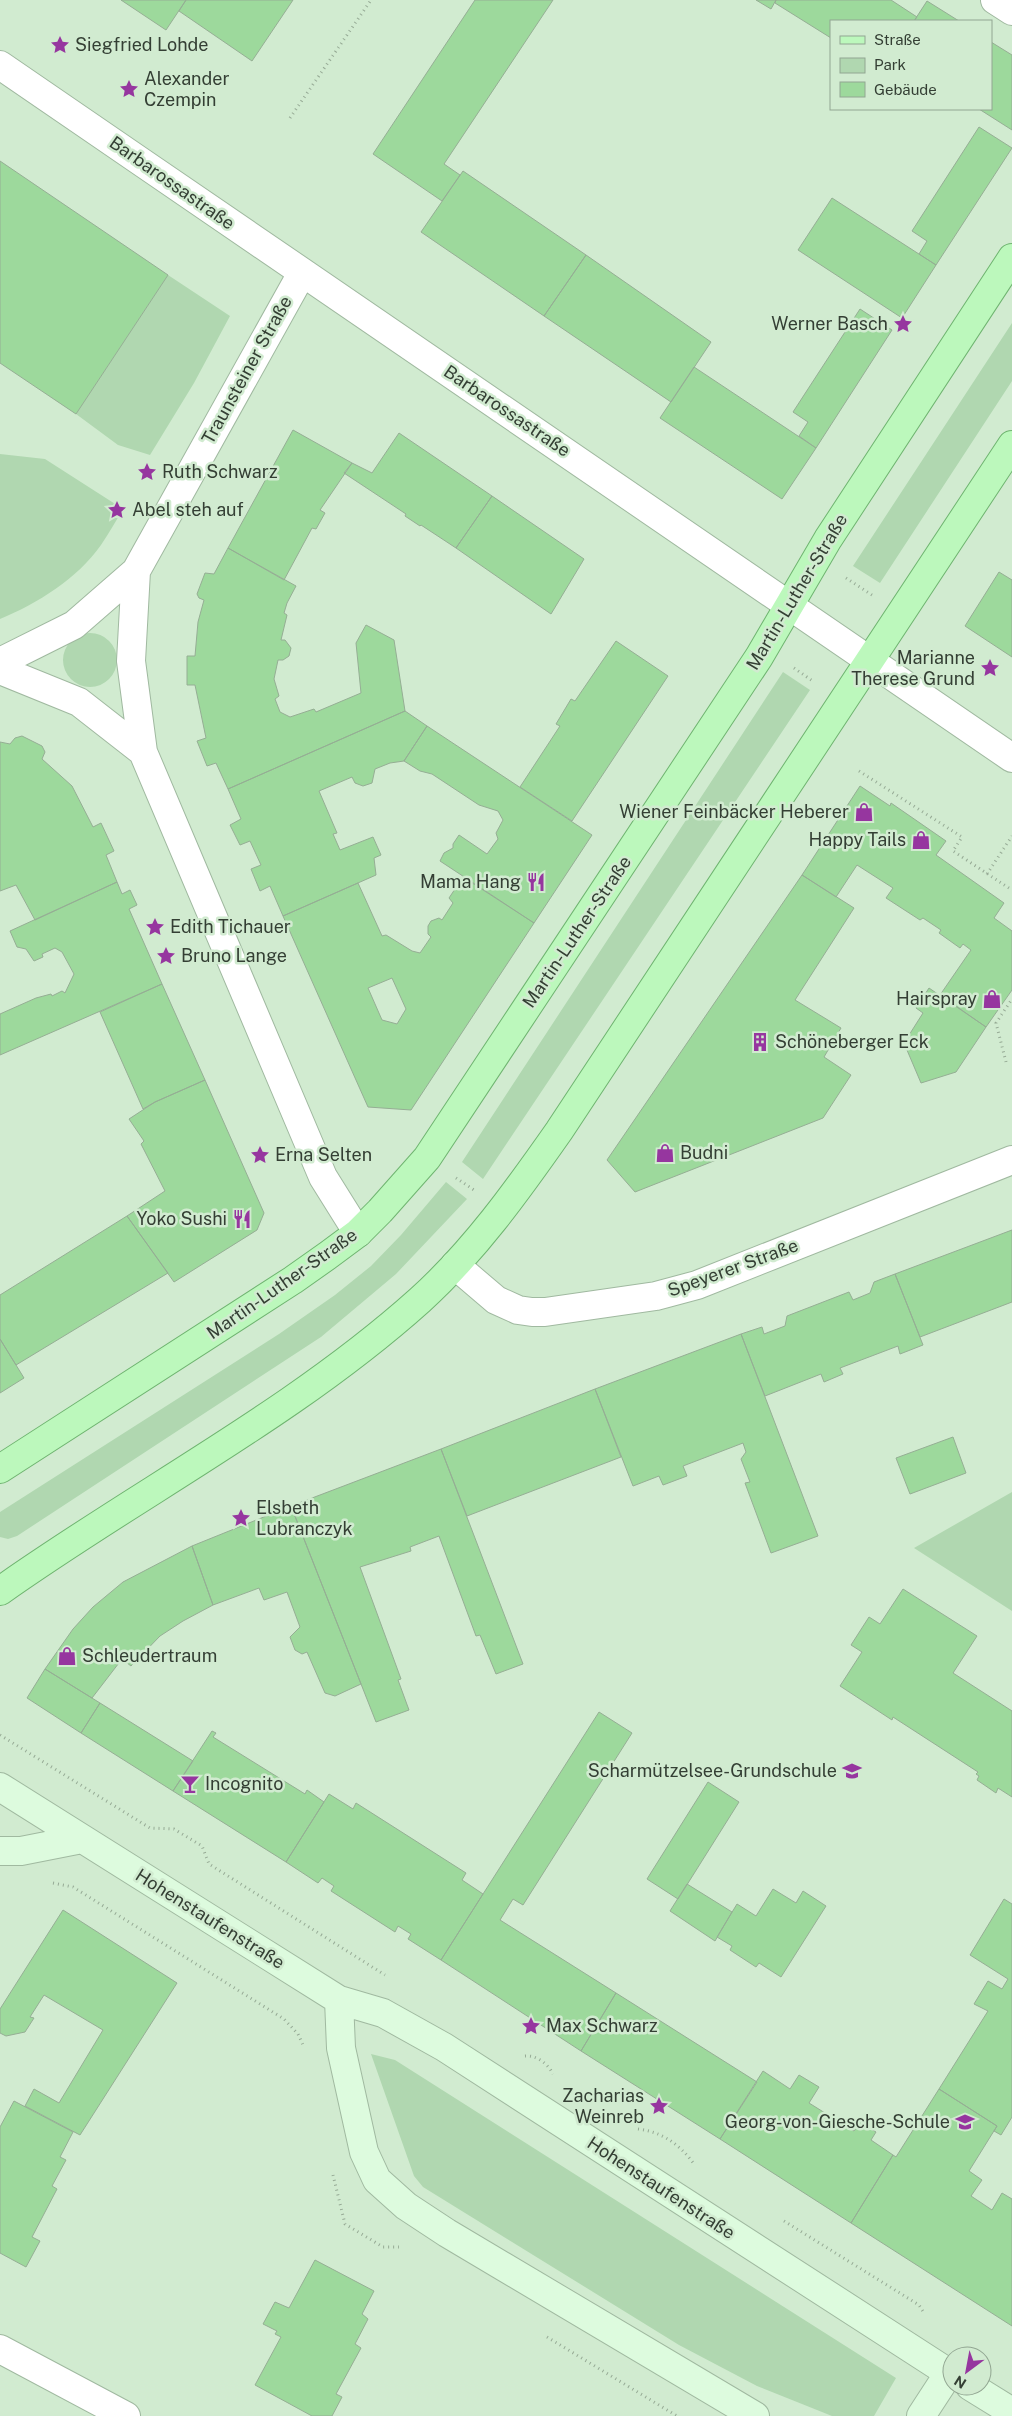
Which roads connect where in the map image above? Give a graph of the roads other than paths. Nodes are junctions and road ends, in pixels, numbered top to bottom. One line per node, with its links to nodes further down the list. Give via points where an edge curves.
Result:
1 (995, 0): 2 (street)
2 (1012, 11)
3 (0, 65): 5 (street, Barbarossastraße)
4 (1012, 258): 8 (main road, Martin-Luther-Straße, via 828,539)
5 (302, 273): 7 (street, Traunsteiner Straße); 8 (street, Barbarossastraße)
6 (1012, 445): 9 (main road)
7 (136, 571): 10 (street, via 74,625); 12 (street, Traunsteiner Straße, via 131,661)
8 (790, 604): 9 (street, Barbarossastraße); 15 (main road, Martin-Luther-Straße, via 759,657 427,1158)
9 (871, 660): 13 (street, Barbarossastraße); 16 (main road, via 559,1131 517,1191)
10 (0, 662)
11 (0, 670): 12 (street, Traunsteiner Straße, via 79,702)
12 (143, 752): 15 (street, Traunsteiner Straße, via 323,1177)
13 (1012, 758)
14 (1012, 1160): 16 (street, Speyerer Straße, via 697,1285 656,1296 545,1312 518,1310 496,1300)
15 (358, 1233): 17 (main road, Martin-Luther-Straße, via 293,1280)
16 (455, 1264): 18 (main road, via 420,1300 324,1377)
17 (0, 1470)
18 (0, 1591)
19 (0, 1787): 20 (main road, Hohenstaufenstraße)
20 (82, 1839): 21 (main road, via 21,1851); 22 (main road, Hohenstaufenstraße)
21 (0, 1851)
22 (339, 2000): 24 (main road, Hohenstaufenstraße, via 383,2013 444,2047); 29 (main road, via 341,2048 364,2152 377,2180 406,2206 447,2233)
23 (0, 2349): 28 (street)
24 (942, 2368)
25 (942, 2394): 30 (main road)
26 (986, 2396): 27 (main road, Hohenstaufenstraße)
27 (1012, 2412)
28 (126, 2416)
29 (755, 2416)
30 (921, 2416)

